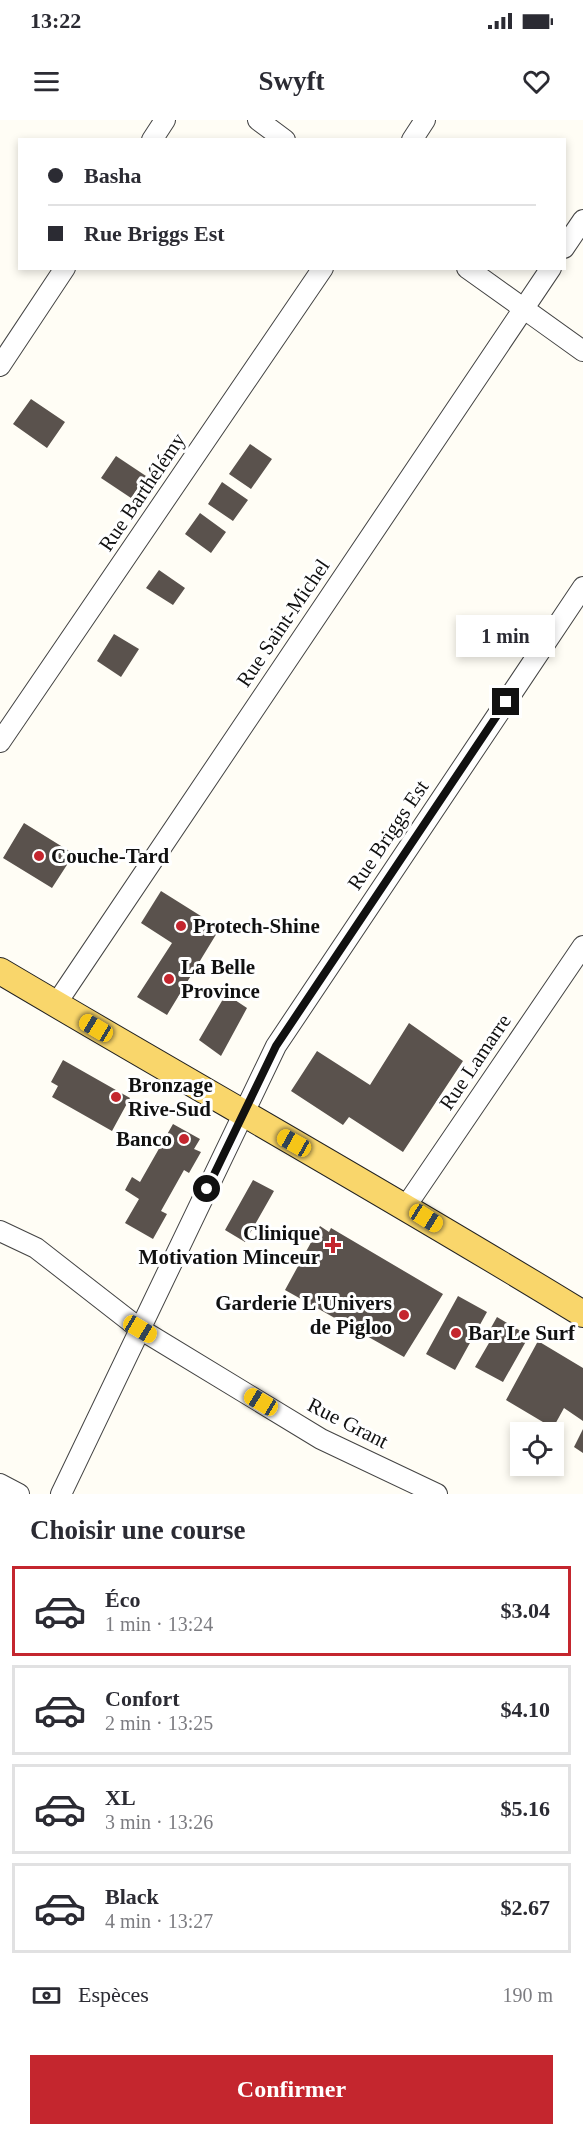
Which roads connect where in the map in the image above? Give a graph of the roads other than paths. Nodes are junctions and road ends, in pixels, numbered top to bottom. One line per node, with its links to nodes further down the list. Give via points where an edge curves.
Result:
1 (165, 120): 4 (street)
2 (258, 120): 5 (street)
3 (425, 120): 6 (street)
4 (153, 138)
5 (282, 138)
6 (413, 138)
7 (583, 220): 8 (street)
8 (566, 246)
9 (64, 270): 15 (street)
10 (322, 270): 17 (street, Rue Barthélémy)
11 (470, 270): 13 (street)
12 (549, 270): 13 (street, Rue Saint-Michel)
13 (524, 309): 14 (street); 20 (street, Rue Saint-Michel)
14 (583, 351)
15 (0, 366)
16 (583, 587): 21 (street, Rue Briggs Est, via 276,1046)
17 (0, 742)
18 (583, 946): 22 (street, Rue Lamarre)
19 (0, 971): 20 (main road)
20 (56, 1004): 21 (main road)
21 (242, 1115): 22 (main road); 25 (street, Rue Briggs Est)
22 (406, 1206): 24 (main road)
23 (0, 1231): 25 (street, Rue Grant, via 36,1248)
24 (583, 1314)
25 (140, 1329): 28 (street, Rue Briggs Est); 29 (street, Rue Grant, via 321,1439)
26 (0, 1484): 27 (street)
27 (19, 1494)
28 (61, 1494)
29 (437, 1494)

